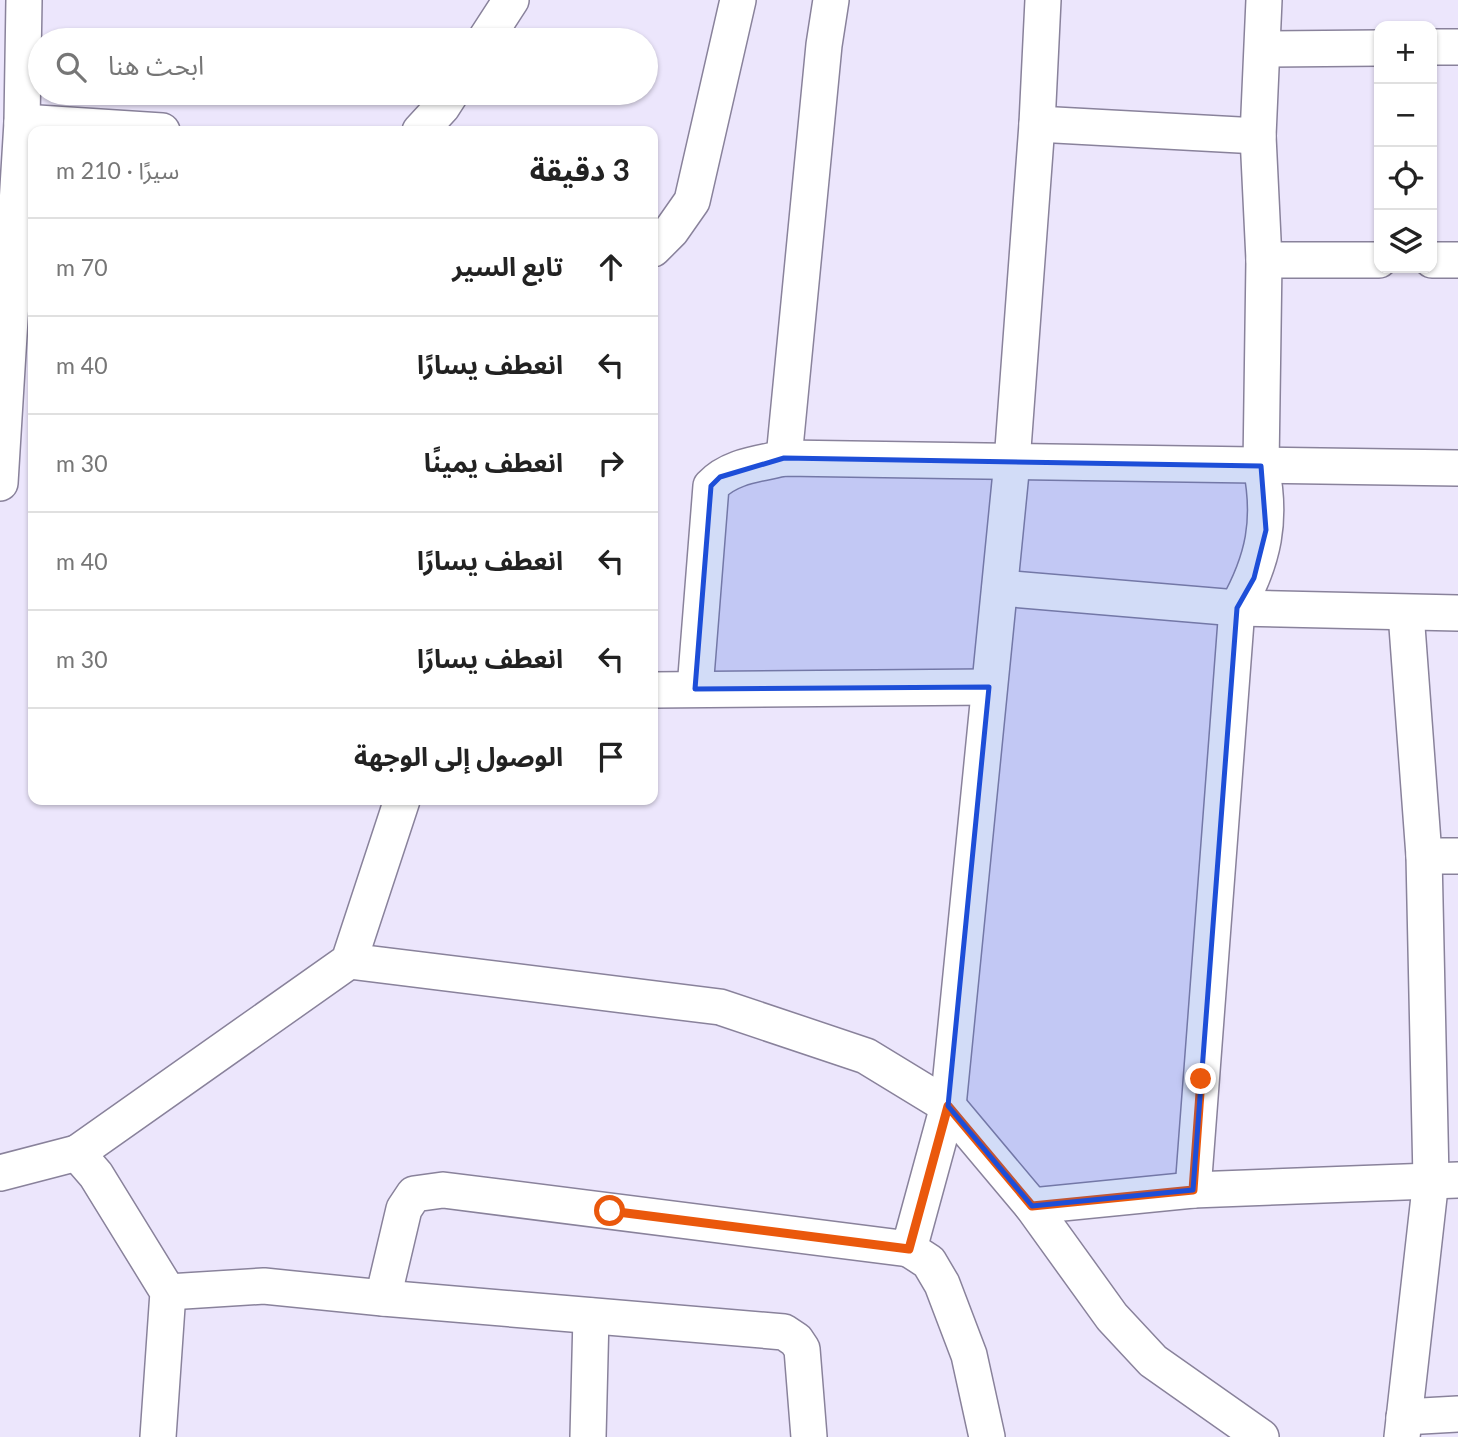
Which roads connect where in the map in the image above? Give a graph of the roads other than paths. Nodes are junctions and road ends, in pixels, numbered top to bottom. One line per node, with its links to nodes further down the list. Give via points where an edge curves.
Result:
1 (24, 0): 13 (street)
2 (511, 0): 7 (street)
3 (738, 0): 18 (street, via 692,201)
4 (831, 0): 24 (street)
5 (1043, 0): 14 (street)
6 (1264, 0): 11 (street)
7 (493, 28)
8 (1374, 47): 11 (street)
9 (1437, 47): 10 (street)
10 (1458, 47)
11 (1263, 49): 17 (street)
12 (441, 105): 16 (street)
13 (22, 122): 15 (street); 23 (street)
14 (1037, 124): 17 (street); 25 (street)
15 (84, 126)
16 (424, 126)
17 (1258, 136): 19 (street)
18 (658, 244)
19 (1264, 260): 20 (street); 26 (street)
20 (1374, 260)
21 (1437, 260): 22 (street)
22 (1458, 260)
23 (14, 322): 28 (street)
24 (784, 458): 25 (street); 34 (street, via 732,470 711,486)
25 (1013, 462): 26 (street); 29 (street)
26 (1261, 467): 27 (street); 30 (street, via 1266,530 1254,578)
27 (1458, 468)
28 (0, 483)
29 (1000, 588): 30 (street); 33 (street)
30 (1237, 608): 31 (street); 44 (street)
31 (1406, 613): 32 (street); 37 (street)
32 (1458, 613)
33 (989, 687): 34 (street); 40 (street)
34 (695, 689): 35 (street)
35 (658, 690)
36 (400, 805): 39 (street)
37 (1423, 856): 38 (street); 43 (street)
38 (1458, 856)
39 (349, 961): 40 (street, via 720,1007 866,1056); 41 (street)
40 (948, 1106): 45 (street); 46 (street)
41 (77, 1153): 42 (street); 47 (street, via 96,1175)
42 (0, 1173)
43 (1444, 1180): 44 (street); 51 (street)
44 (1193, 1190): 45 (street)
45 (1032, 1206): 56 (street, via 1112,1317 1153,1361)
46 (909, 1249): 48 (street, via 443,1190 414,1194 404,1209); 55 (street, via 929,1262 942,1284 969,1355)
47 (168, 1292): 48 (street, via 264,1286); 52 (street)
48 (383, 1298): 49 (street)
49 (591, 1316): 53 (street); 54 (street, via 784,1332 802,1349)
50 (1458, 1414): 51 (street)
51 (1403, 1427)
52 (158, 1437)
53 (588, 1437)
54 (809, 1437)
55 (987, 1437)
56 (1261, 1437)

